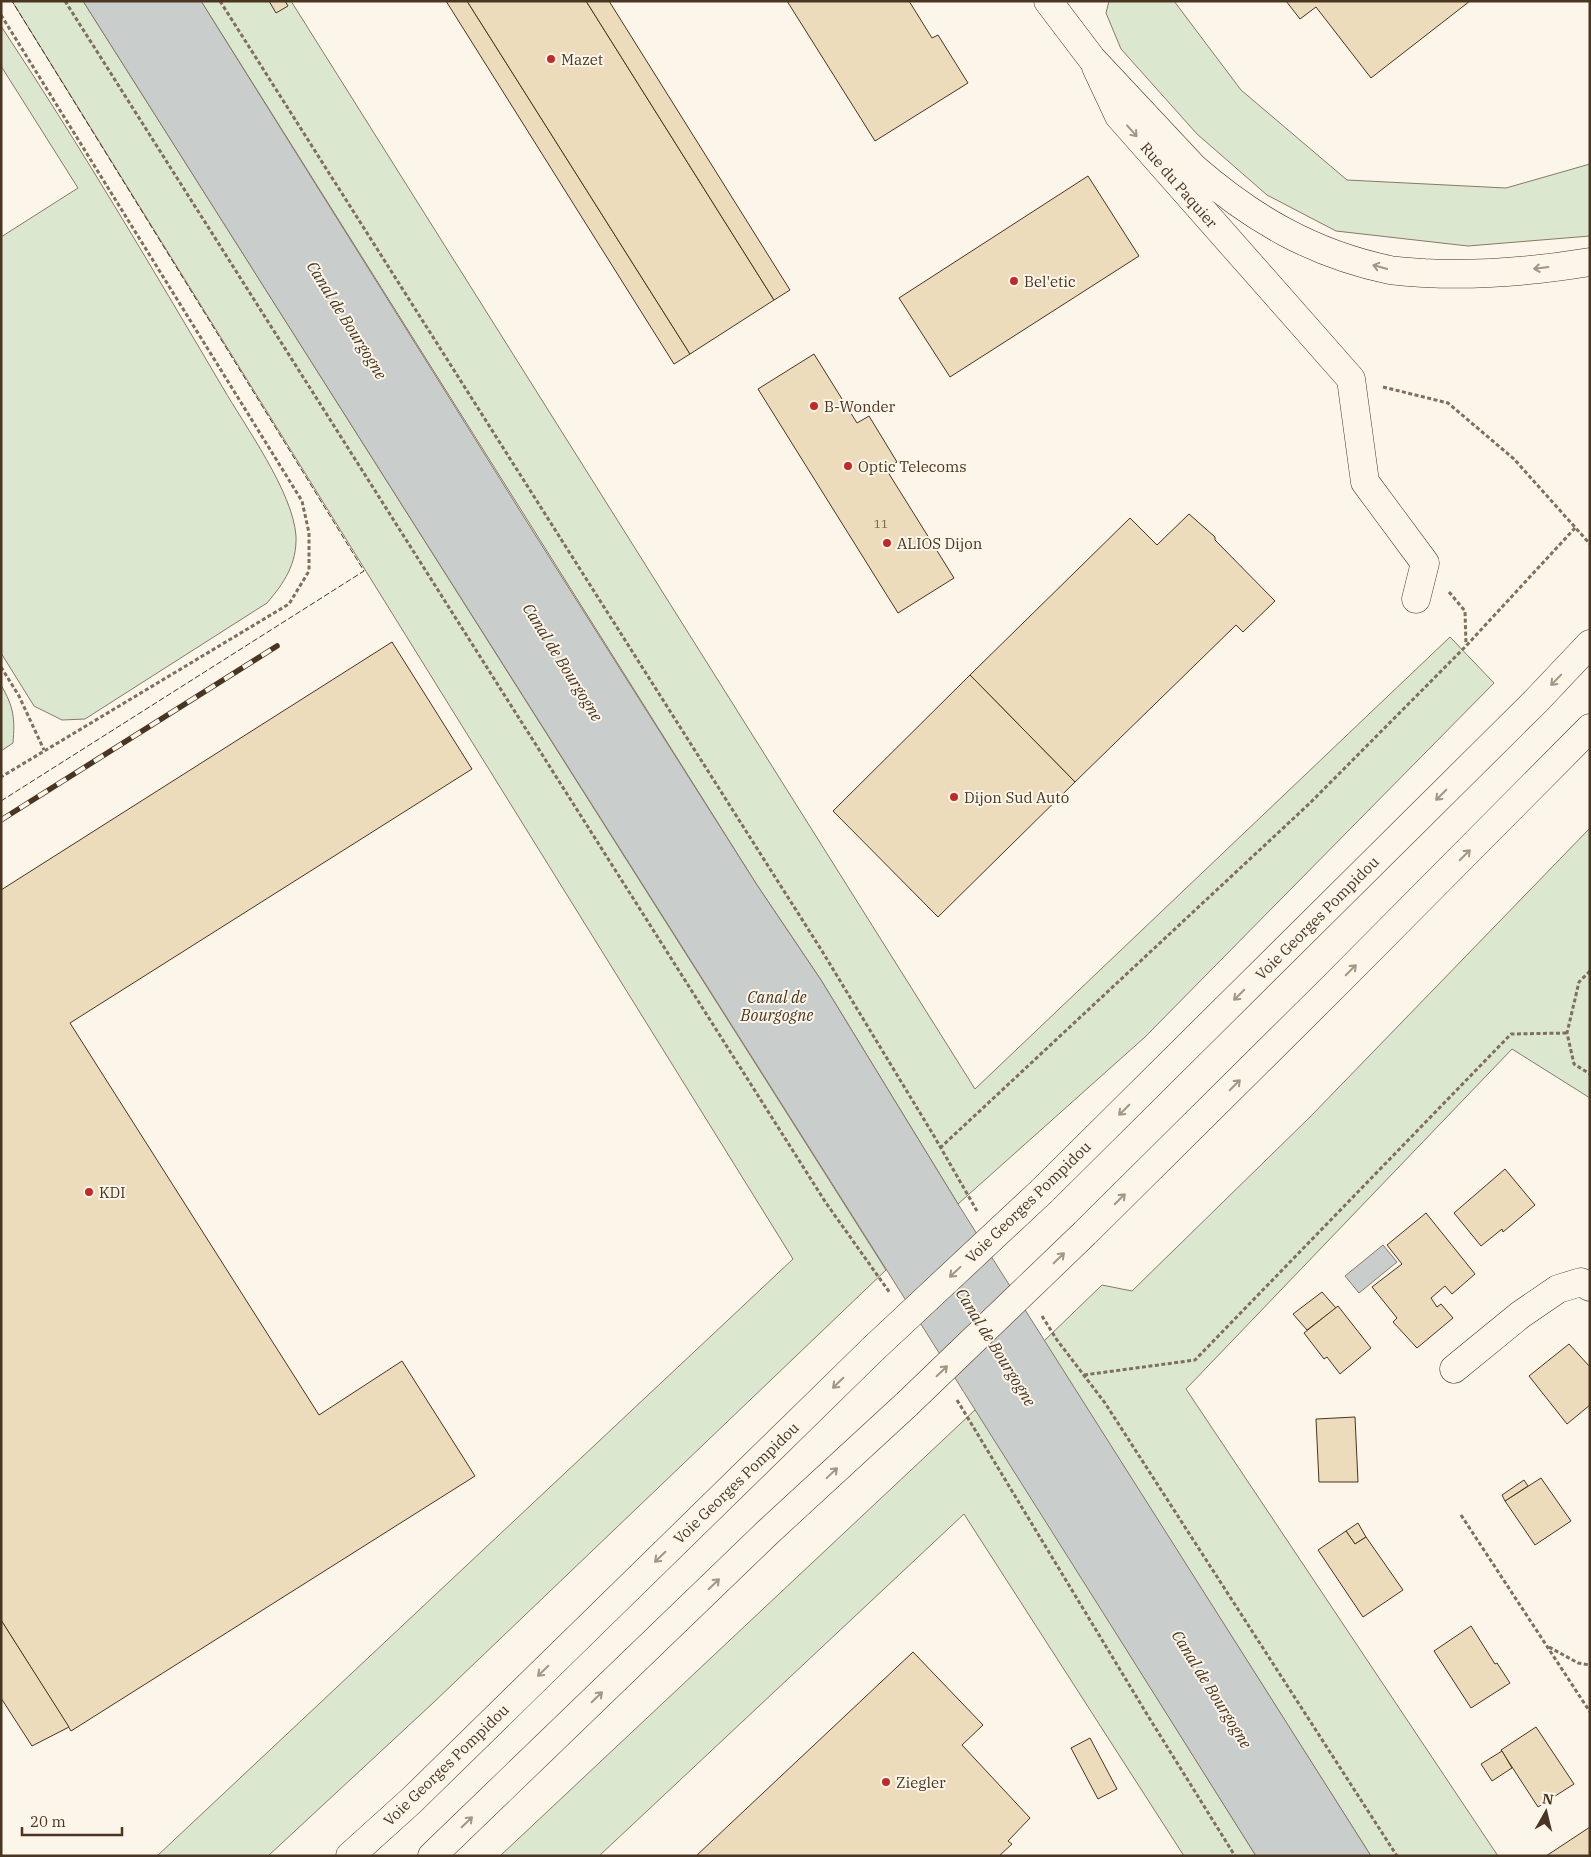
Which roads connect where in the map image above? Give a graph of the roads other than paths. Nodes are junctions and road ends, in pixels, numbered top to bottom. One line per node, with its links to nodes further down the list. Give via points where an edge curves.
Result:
1 (1048, 1): 2 (main road, Rue du Paquier)
2 (1092, 58): 3 (main road, Rue du Paquier); 5 (main road, Rue du Paquier, one-way to 5, via 1119,116)
3 (1194, 168): 4 (main road, one-way to 3, via 1517,271 1450,274 1391,270 1297,240 1265,223); 5 (main road, Rue du Paquier)
4 (1590, 262)
5 (1282, 302): 6 (main road, Rue du Paquier, via 1351,379 1364,482 1425,562)
6 (1416, 600)
7 (1590, 644): 11 (main road, Voie Georges Pompidou, one-way to 11, bridge, via 1042,1191 873,1349 419,1793)
8 (1590, 728): 12 (main road, one-way to 8, bridge, via 1085,1233)
9 (1590, 1287): 10 (main road, via 1581,1282 1558,1289)
10 (1454, 1368)
11 (350, 1856)
12 (432, 1856)

